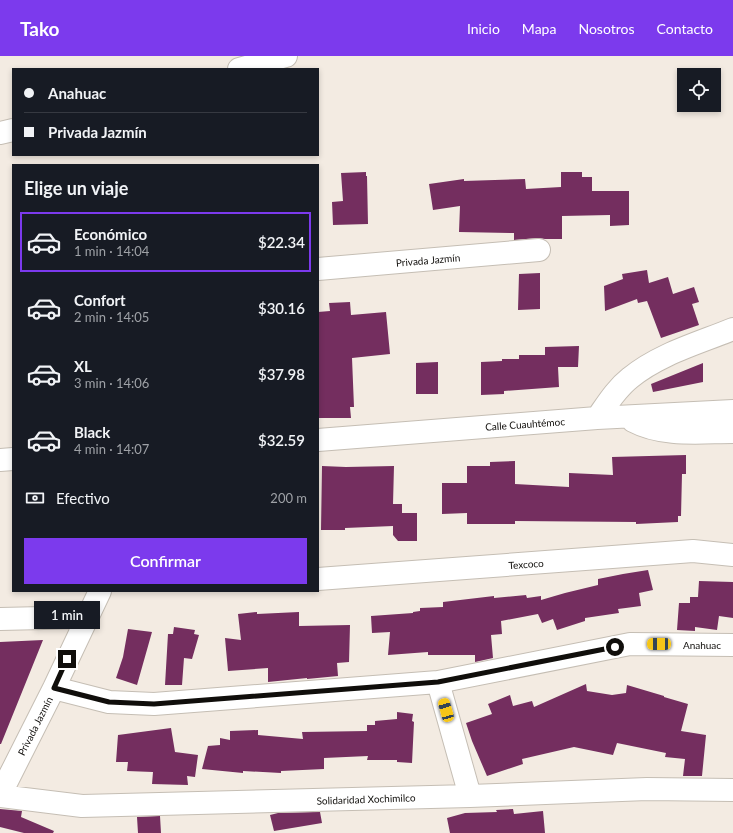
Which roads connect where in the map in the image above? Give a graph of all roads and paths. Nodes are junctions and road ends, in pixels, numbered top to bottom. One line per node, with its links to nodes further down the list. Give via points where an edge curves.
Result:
1 (286, 56): 2 (street)
2 (243, 68)
3 (12, 130): 4 (street)
4 (0, 133)
5 (539, 250): 6 (street, Privada Jazmín)
6 (319, 269)
7 (733, 329): 10 (street, via 660,358 630,377)
8 (733, 412): 9 (street, Calle Cuauhtémoc)
9 (625, 417): 10 (street, Calle Cuauhtémoc); 11 (street, via 643,426 668,432)
10 (597, 418): 12 (street, Calle Cuauhtémoc)
11 (733, 432)
12 (319, 440)
13 (12, 459): 14 (street)
14 (0, 460)
15 (733, 555): 16 (street, Texcoco, via 693,551)
16 (319, 579)
17 (99, 592): 18 (street, Privada Jazmín)
18 (87, 616): 19 (street); 22 (street, Privada Jazmín)
19 (0, 619)
20 (733, 645): 21 (street, Anahuac, via 630,644)
21 (438, 682): 22 (street, Anahuac, via 154,704 109,702); 25 (street)
22 (54, 688): 24 (street, Privada Jazmín)
23 (733, 790): 25 (street, Solidaridad Xochimilco, via 646,789)
24 (0, 796): 25 (street, Solidaridad Xochimilco, via 82,806)
25 (470, 796)

